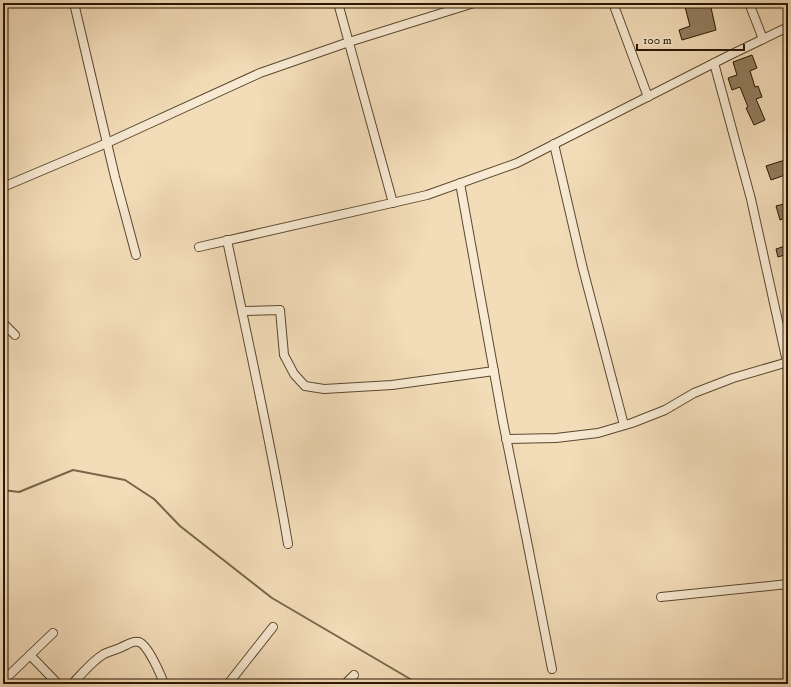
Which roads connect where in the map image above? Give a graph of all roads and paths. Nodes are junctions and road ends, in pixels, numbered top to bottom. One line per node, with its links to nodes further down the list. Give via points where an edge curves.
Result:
1 (74, 3): 12 (street)
2 (338, 3): 9 (street)
3 (474, 3): 6 (street)
4 (613, 3): 11 (street)
5 (749, 3): 8 (street)
6 (454, 6): 9 (street)
7 (788, 27): 8 (street)
8 (763, 39): 10 (street)
9 (349, 42): 12 (street, via 260,73); 16 (street)
10 (714, 63): 11 (street); 23 (street, via 751,199)
11 (648, 97): 13 (street)
12 (107, 143): 15 (street); 19 (street)
13 (554, 144): 14 (street, via 517,163); 25 (street, via 583,269)
14 (460, 183): 16 (street, via 427,195); 24 (street)
15 (3, 187)
16 (393, 203): 17 (street)
17 (227, 240): 18 (street); 20 (street)
18 (199, 247)
19 (136, 255)
20 (242, 311): 24 (street, via 280,310 284,355 294,374 306,386 324,389 392,385); 27 (street)
21 (3, 323): 22 (street)
22 (15, 335)
23 (787, 362): 25 (street, via 694,393 665,410)
24 (494, 371): 26 (street)
25 (624, 425): 26 (street, via 598,433 556,438)
26 (506, 439): 33 (street)
27 (288, 544)
28 (788, 584): 29 (street)
29 (661, 597)
30 (273, 628): 39 (street)
31 (53, 633): 32 (street)
32 (30, 655): 35 (street); 36 (street)
33 (552, 669)
34 (354, 675): 40 (street)
35 (3, 681)
36 (58, 684)
37 (72, 684): 38 (street, via 94,661 137,641 143,644 150,654)
38 (164, 684)
39 (228, 684)
40 (345, 684)

